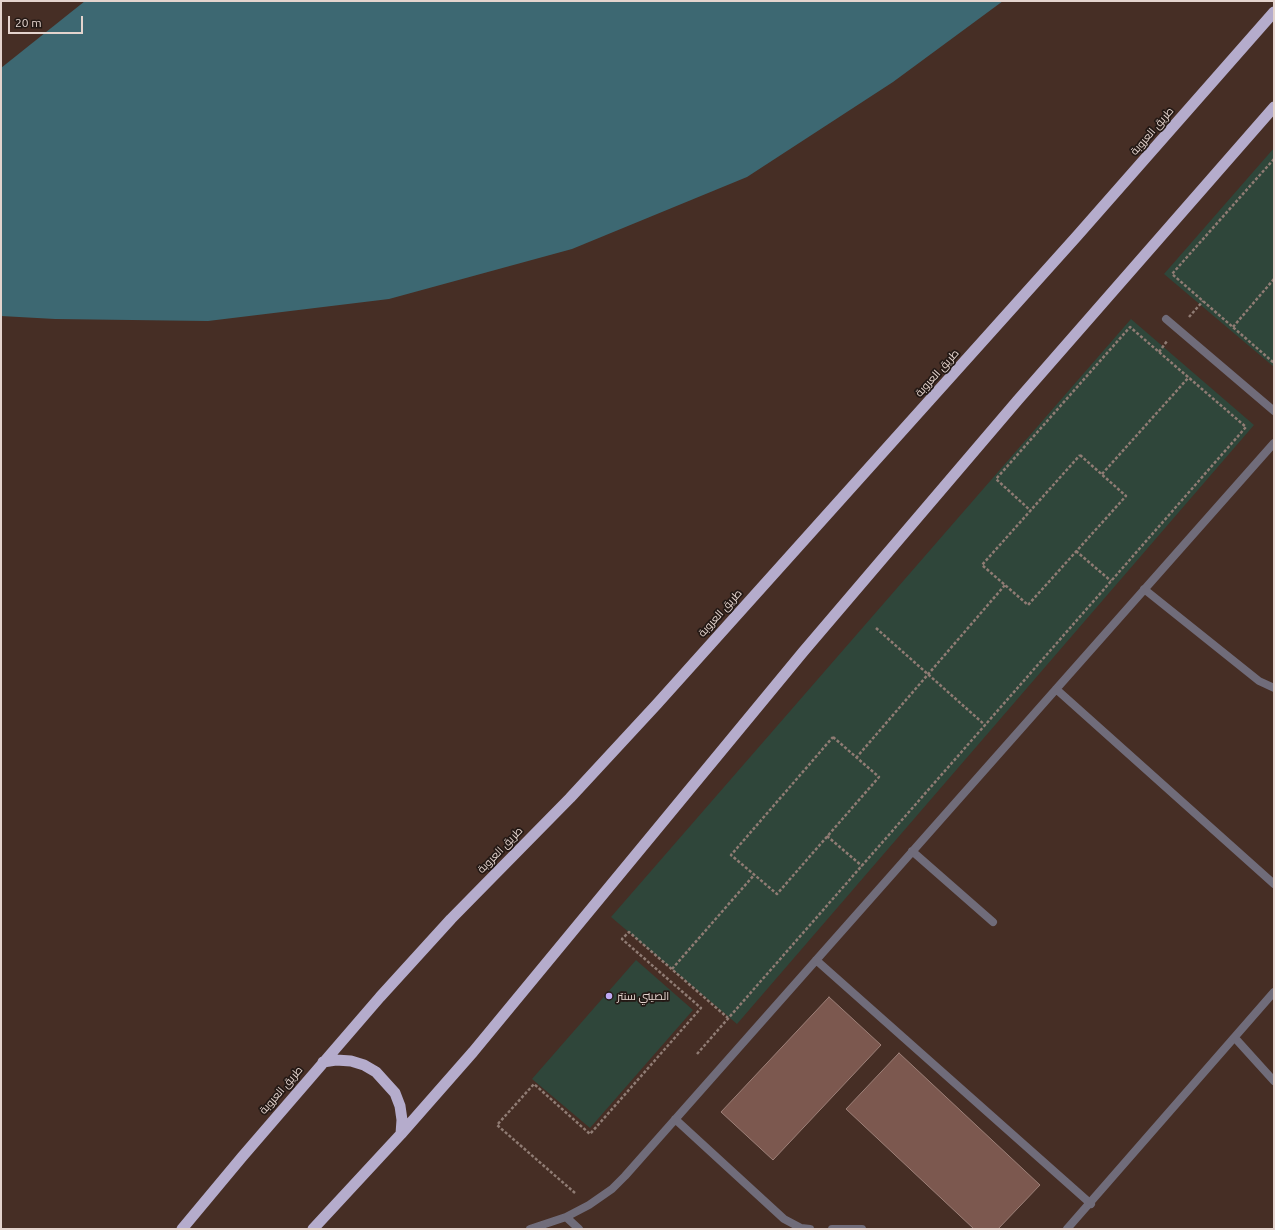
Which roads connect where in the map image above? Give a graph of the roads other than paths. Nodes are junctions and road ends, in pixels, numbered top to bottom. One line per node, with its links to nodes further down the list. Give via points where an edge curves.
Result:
1 (1274, 12): 15 (highway, طريق العروبة, via 1077,236 657,704 570,798 451,919)
2 (1274, 107): 18 (highway, via 1017,401 803,652 473,1052)
3 (1166, 319): 4 (street)
4 (1274, 411)
5 (1274, 443): 6 (street)
6 (1144, 589): 7 (street, via 1259,681); 8 (street)
7 (1274, 688)
8 (1056, 689): 9 (street); 10 (street)
9 (912, 851): 11 (street); 12 (street)
10 (1274, 884)
11 (993, 922)
12 (816, 960): 17 (street); 19 (street)
13 (1274, 992): 14 (street)
14 (1235, 1038): 16 (street); 19 (street)
15 (323, 1062): 18 (highway, via 350,1061 376,1072 395,1093 400,1106); 21 (highway, طريق العروبة)
16 (1274, 1081)
17 (675, 1119): 20 (street, via 612,1189); 25 (street, via 784,1219 801,1228)
18 (401, 1134): 22 (highway)
19 (1091, 1204): 28 (street)
20 (566, 1217): 23 (street); 24 (street)
21 (182, 1229)
22 (313, 1229)
23 (530, 1229)
24 (579, 1229)
25 (810, 1229)
26 (832, 1229): 27 (street)
27 (862, 1229)
28 (1067, 1229)

